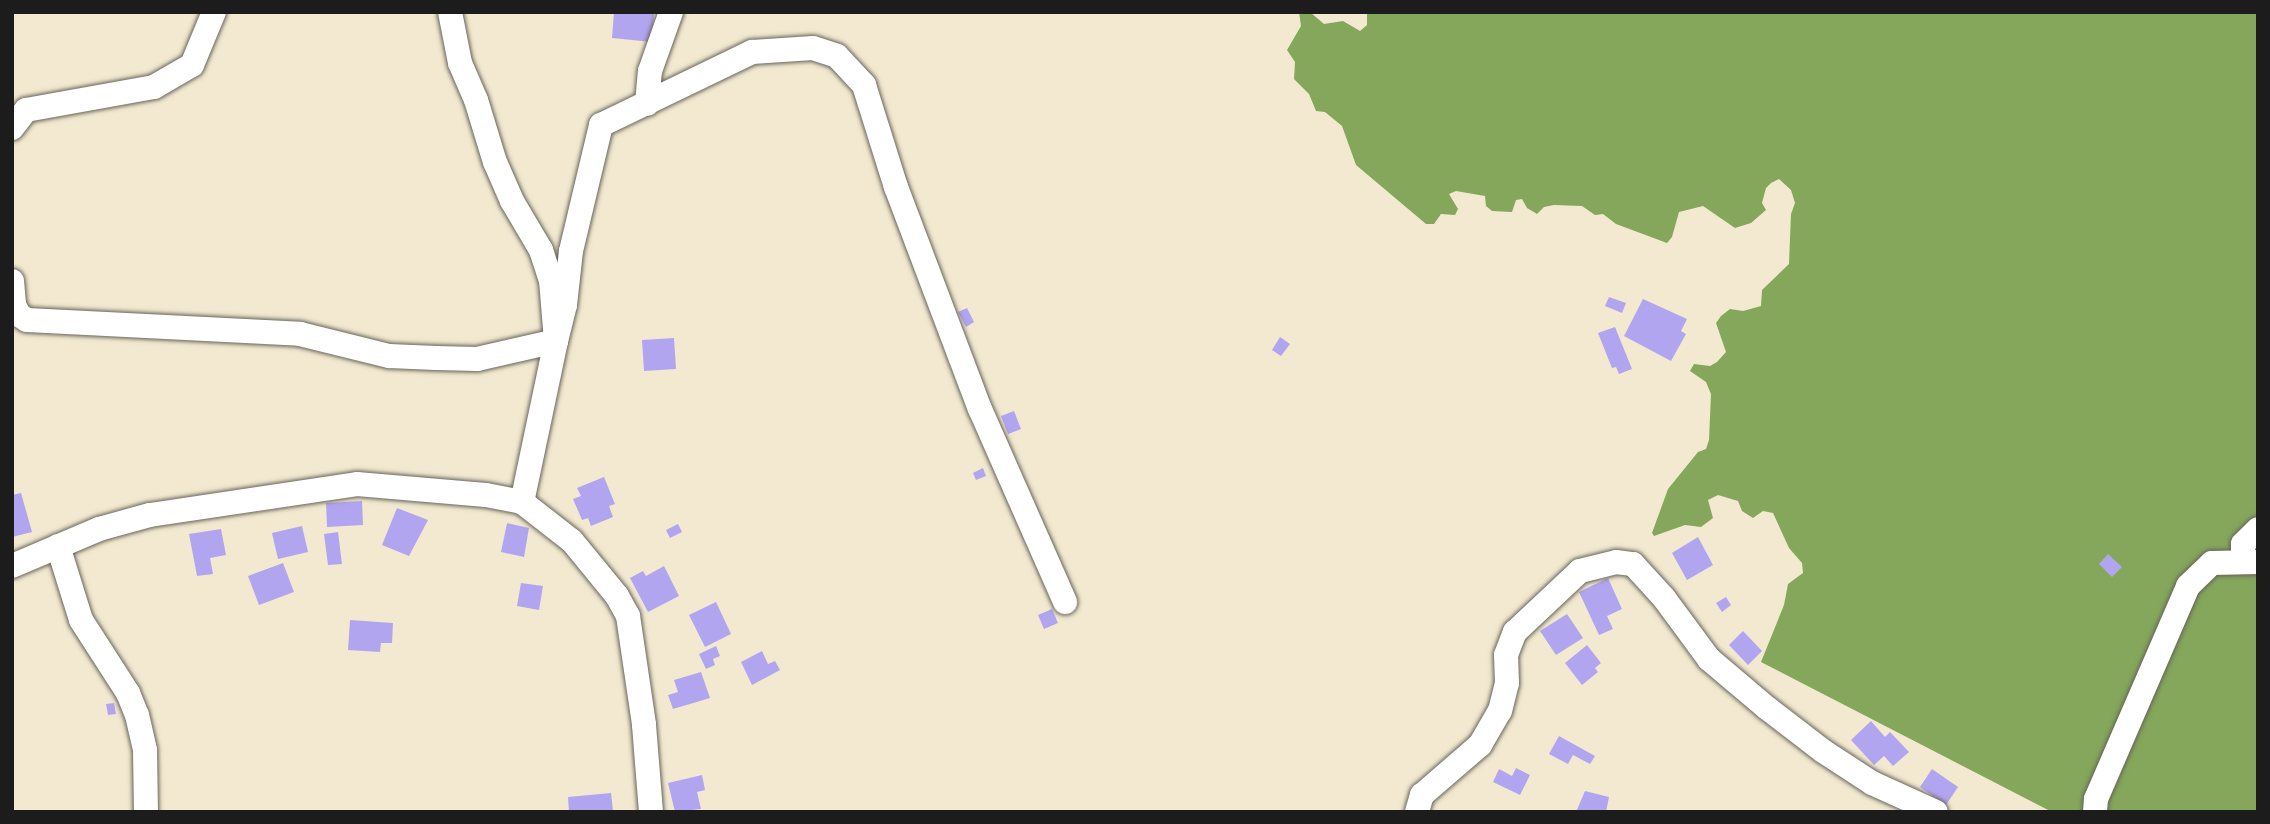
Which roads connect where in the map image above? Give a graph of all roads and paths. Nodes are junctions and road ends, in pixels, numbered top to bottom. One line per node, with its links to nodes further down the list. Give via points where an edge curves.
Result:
1 (214, 12): 5 (street, via 192,65 154,87 26,110)
2 (450, 12): 7 (street, via 460,63 495,162 541,250 551,280)
3 (671, 12): 4 (street, via 650,71)
4 (647, 104): 7 (street, via 601,125 571,251 564,315); 13 (street, via 751,52 813,48 849,65 864,85 896,187 980,409)
5 (12, 128)
6 (12, 281): 7 (street, via 14,305 27,320 300,334 389,356 436,358 477,359)
7 (556, 341): 8 (street)
8 (522, 502): 10 (street, via 357,484 150,514); 15 (street, via 572,541 628,616)
9 (2258, 529): 11 (street, via 2243,544)
10 (58, 546): 12 (street); 14 (street, via 81,620 137,715 145,750)
11 (2250, 562): 18 (street, via 2212,563 2188,586 2096,799)
12 (12, 566)
13 (1065, 602)
14 (146, 812)
15 (651, 812)
16 (1417, 812): 17 (street, via 1422,796 1479,745 1500,711 1507,683 1506,656 1515,632 1580,571 1616,562 1633,564 1709,659 1776,715 1872,783)
17 (1936, 812)
18 (2095, 812)

